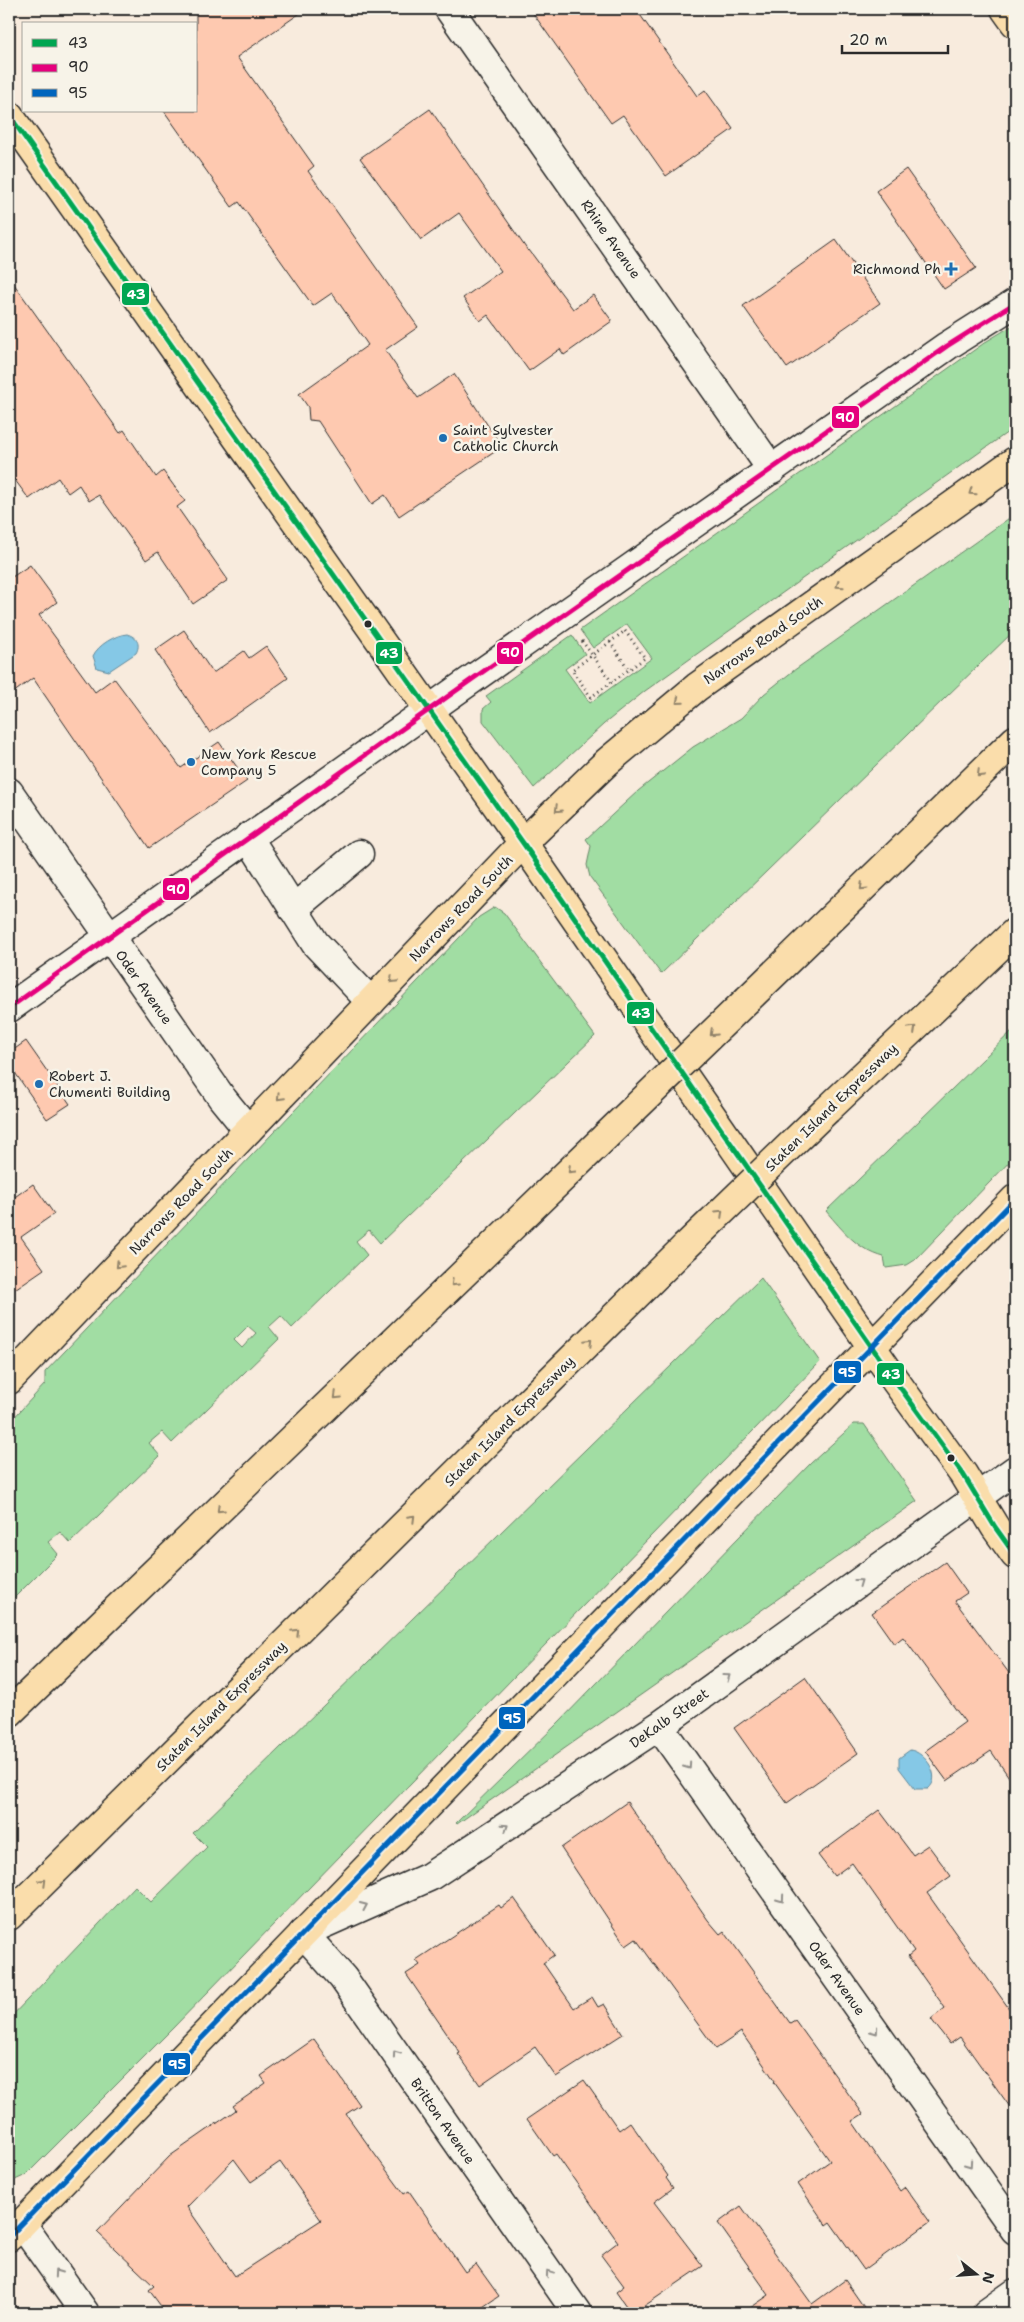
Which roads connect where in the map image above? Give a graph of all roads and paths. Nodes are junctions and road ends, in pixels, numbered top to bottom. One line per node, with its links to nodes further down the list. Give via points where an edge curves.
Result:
1 (449, 9): 7 (street, Rhine Avenue)
2 (1006, 9): 3 (main road)
3 (1015, 23)
4 (9, 114): 13 (main road)
5 (1015, 302): 7 (street)
6 (1015, 462): 17 (main road, Narrows Road South, one-way to 17, via 697,687 606,762)
7 (772, 470): 13 (street)
8 (582, 640): 10 (path)
9 (610, 642): 10 (path); 11 (path); 11 (path, via 626,631 645,658)
10 (592, 655): 12 (path); 12 (path, via 572,670 591,697)
11 (629, 670): 12 (path)
12 (612, 682)
13 (428, 710): 16 (street); 17 (main road)
14 (1015, 740): 31 (main road, one-way to 31, bridge)
15 (9, 792): 21 (street, Oder Avenue)
16 (248, 838): 19 (street); 21 (street)
17 (523, 843): 22 (main road, Narrows Road South, one-way to 22); 26 (main road)
18 (359, 854): 19 (street)
19 (293, 909): 22 (street, via 315,943)
20 (1015, 932): 35 (main road, Staten Island Expressway, one-way to 20, bridge, via 685,1247)
21 (109, 937): 23 (street); 24 (street, Oder Avenue)
22 (371, 1002): 24 (main road, Narrows Road South, one-way to 24)
23 (9, 1008)
24 (248, 1130): 27 (main road, Narrows Road South, one-way to 27)
25 (1015, 1199): 26 (main road)
26 (873, 1348): 29 (main road); 36 (main road)
27 (9, 1380)
28 (1015, 1470): 29 (street, DeKalb Street)
29 (977, 1497): 30 (main road); 34 (street, DeKalb Street, one-way to 29)
30 (1015, 1555)
31 (80, 1644): 32 (main road); 33 (main road)
32 (9, 1692)
33 (9, 1713)
34 (660, 1726): 36 (street, DeKalb Street, one-way to 34, via 429,1877); 38 (street, Oder Avenue, one-way to 38)
35 (9, 1916)
36 (303, 1933): 37 (main road); 41 (street, Britton Avenue, one-way to 36, via 347,1984)
37 (15, 2230): 40 (street, one-way to 37)
38 (1015, 2230)
39 (1015, 2293): 42 (street)
40 (85, 2313)
41 (577, 2313)
42 (987, 2313)

